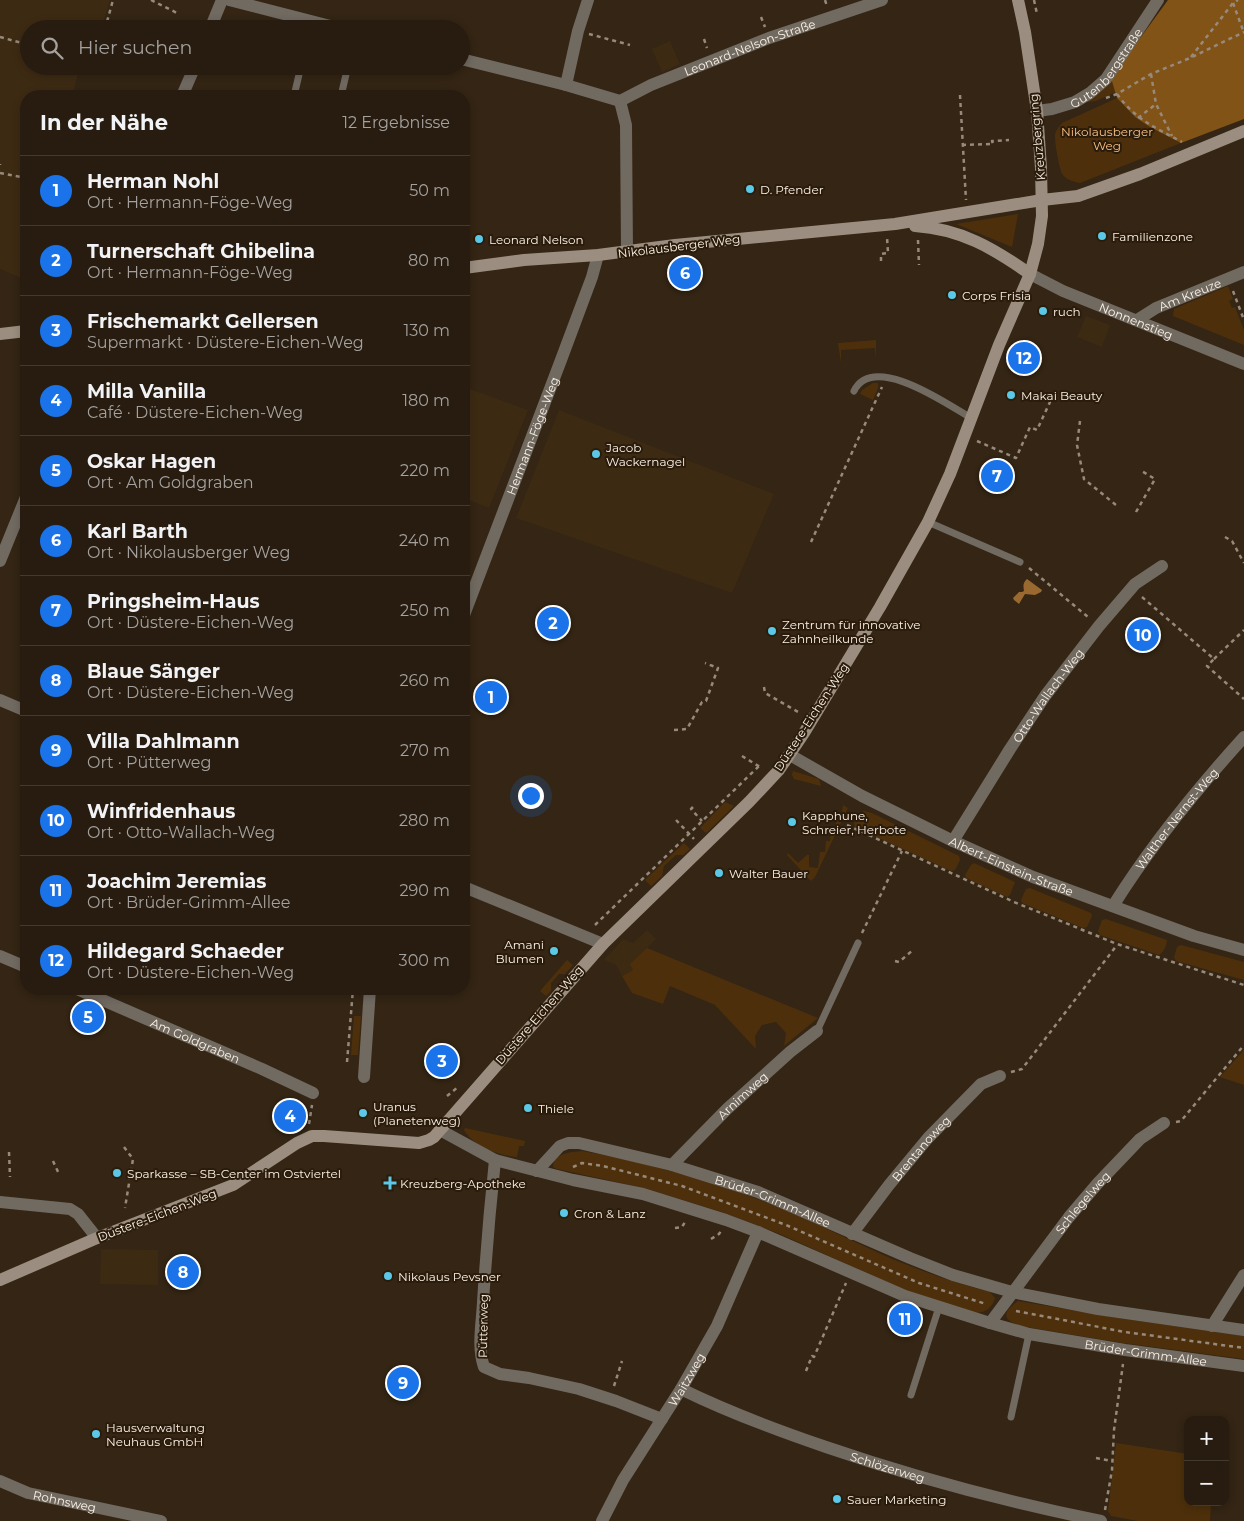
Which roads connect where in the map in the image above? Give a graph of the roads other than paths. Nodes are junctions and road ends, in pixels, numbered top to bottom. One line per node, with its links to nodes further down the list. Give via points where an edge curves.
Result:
1 (222, 0): 7 (street)
2 (229, 0): 8 (street)
3 (588, 0): 13 (street)
4 (882, 0): 17 (street, Leonard-Nelson-Straße, via 769,38 651,85)
5 (1018, 0): 18 (street, Kreuzbergring)
6 (1158, 0): 18 (street, Gutenbergstraße, via 1106,79 1075,102)
7 (214, 20)
8 (295, 20)
9 (470, 61): 13 (street)
10 (191, 75): 14 (street)
11 (299, 75): 15 (lane)
12 (346, 75): 16 (lane)
13 (566, 85): 17 (street)
14 (185, 90)
15 (295, 90)
16 (342, 90)
17 (620, 101): 22 (street, via 626,125)
18 (1037, 110): 20 (street, Kreuzbergring)
19 (1244, 131): 20 (street, Nikolausberger Weg, via 1078,196)
20 (1042, 200): 21 (street, Nikolausberger Weg); 26 (street, Kreuzbergring, via 1040,232)
21 (895, 224): 22 (street, Nikolausberger Weg); 26 (street, Nikolausberger Weg, via 936,227 970,238)
22 (627, 252): 23 (street, Nikolausberger Weg)
23 (598, 255): 24 (street, Nikolausberger Weg); 38 (street, Hermann-Föge-Weg)
24 (470, 267)
25 (1244, 272): 27 (street, Am Kreuze, via 1156,308)
26 (1030, 274): 27 (street, Nonnenstieg, via 1063,291); 32 (street, Düstere-Eichen-Weg)
27 (1137, 320): 30 (street, Nonnenstieg)
28 (20, 332): 29 (street)
29 (0, 334)
30 (1244, 364)
31 (854, 391): 32 (lane, via 868,378 887,377 922,390)
32 (971, 418): 34 (street, Düstere-Eichen-Weg)
33 (20, 512): 35 (street)
34 (928, 522): 36 (lane); 42 (street, Düstere-Eichen-Weg)
35 (0, 561)
36 (1020, 562)
37 (1162, 566): 43 (street, Otto-Wallach-Weg, via 1135,584 1099,626 1040,704)
38 (470, 599)
39 (0, 700): 40 (street)
40 (20, 708)
41 (1244, 736): 45 (street, Walther-Nernst-Weg, via 1178,814 1135,870)
42 (790, 755): 43 (street, Albert-Einstein-Straße, via 843,786); 47 (street, Düstere-Eichen-Weg, via 749,802)
43 (953, 841): 45 (street, Albert-Einstein-Straße, via 1033,877)
44 (470, 889): 47 (street)
45 (1113, 906): 48 (street, Albert-Einstein-Straße, via 1194,936)
46 (858, 943): 53 (lane)
47 (603, 944): 58 (street, Düstere-Eichen-Weg)
48 (1244, 950)
49 (0, 956): 50 (street)
50 (20, 964)
51 (91, 995): 56 (street, Am Goldgraben)
52 (370, 995): 55 (street)
53 (817, 1031): 60 (street, Arnimweg, via 727,1109)
54 (1000, 1076): 64 (street, Brentanoweg, via 981,1084 928,1138)
55 (364, 1077)
56 (313, 1094)
57 (1164, 1123): 68 (street, Schlegelweg, via 1140,1139 1098,1183)
58 (440, 1130): 59 (street, Brüder-Grimm-Allee); 65 (street, Düstere-Eichen-Weg, via 420,1143 312,1136 233,1186)
59 (495, 1160): 61 (street, Brüder-Grimm-Allee); 78 (street, Pütterweg, via 482,1312 480,1357 484,1367 500,1374 529,1378 610,1399)
60 (672, 1165): 61 (street, Brüder-Grimm-Allee, via 568,1143 560,1146); 64 (street, Brüder-Grimm-Allee, via 762,1194)
61 (538, 1171): 63 (street, Brüder-Grimm-Allee, via 643,1194)
62 (0, 1202): 65 (street, via 70,1209)
63 (753, 1230): 69 (street, Brüder-Grimm-Allee, via 905,1296); 75 (street, Waitzweg, via 717,1326)
64 (852, 1234): 68 (street, Brüder-Grimm-Allee, via 953,1275)
65 (97, 1238): 67 (street, Düstere-Eichen-Weg)
66 (1244, 1275): 71 (street)
67 (0, 1280)
68 (1012, 1292): 70 (street); 71 (street, Brüder-Grimm-Allee)
69 (939, 1307): 70 (street, Brüder-Grimm-Allee); 76 (lane)
70 (990, 1323): 73 (street, Brüder-Grimm-Allee)
71 (1212, 1326): 72 (street, Brüder-Grimm-Allee)
72 (1244, 1330)
73 (1029, 1334): 74 (street, Brüder-Grimm-Allee); 77 (lane)
74 (1244, 1366)
75 (681, 1389): 78 (street, Waitzweg); 80 (street, Schlözerweg, via 767,1427 855,1457 964,1490)
76 (911, 1394)
77 (1011, 1417)
78 (662, 1420): 82 (street, Waitzweg, via 623,1480)
79 (0, 1481): 81 (street, Rohnsweg, via 28,1493)
80 (1103, 1517)
81 (161, 1521)
82 (602, 1521)

